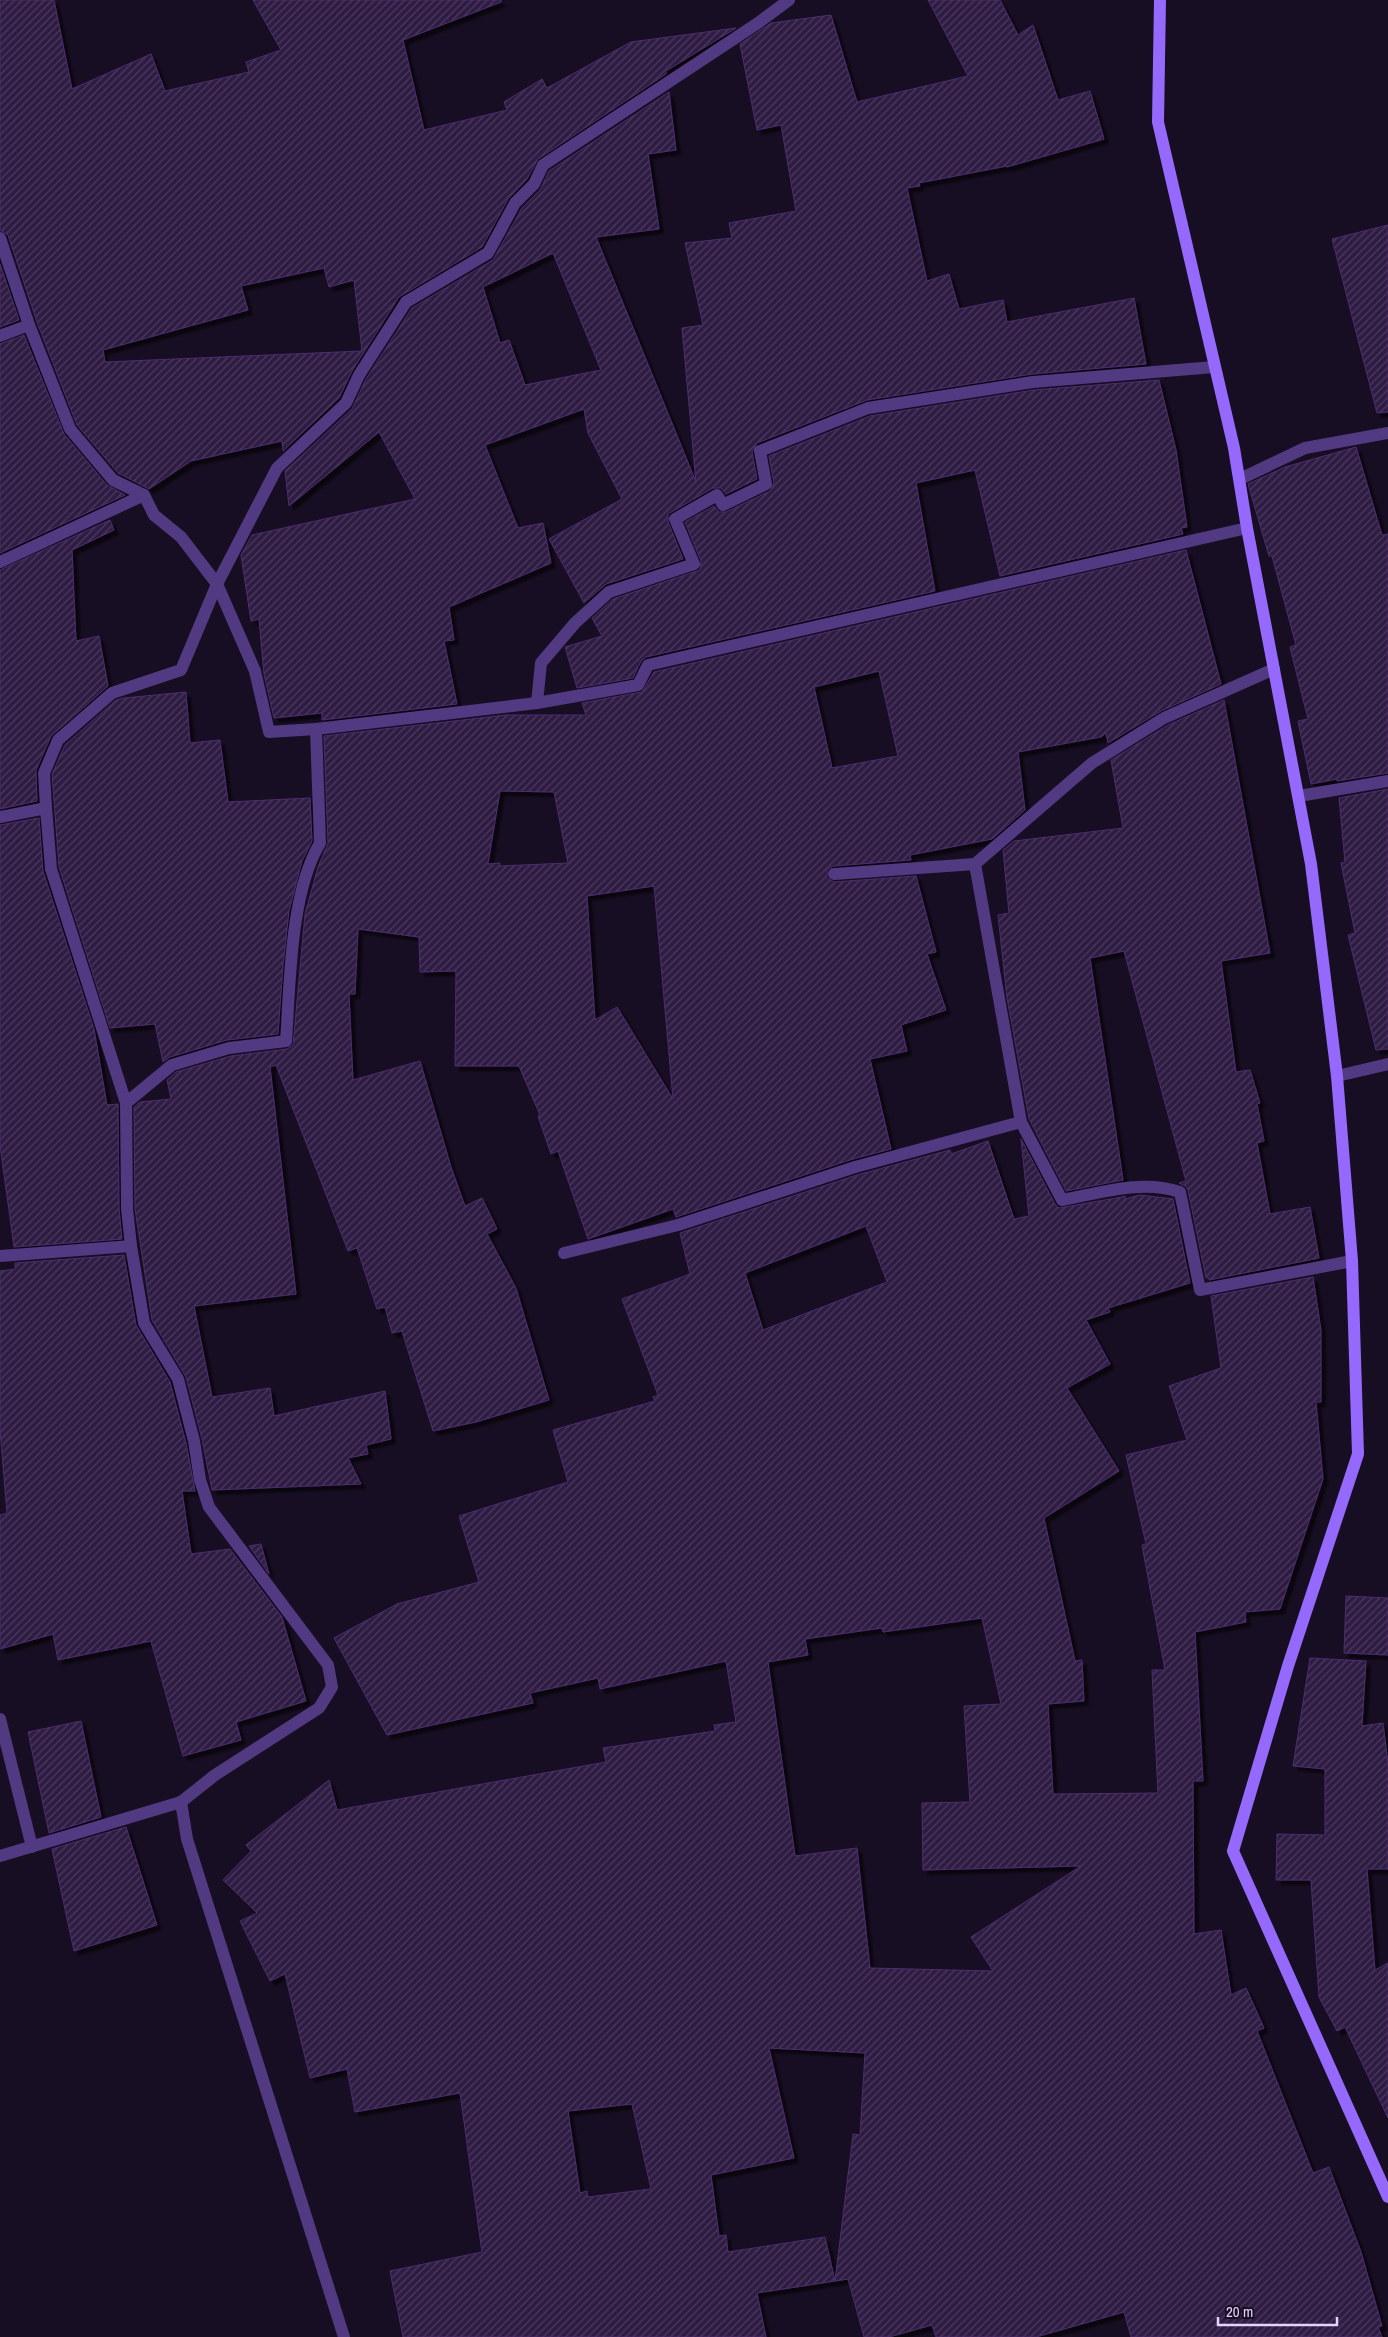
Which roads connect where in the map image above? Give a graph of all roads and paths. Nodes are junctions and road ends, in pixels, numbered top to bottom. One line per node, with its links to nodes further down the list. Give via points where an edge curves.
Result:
1 (789, 0): 12 (street, via 543,165 534,184 515,203 488,254 406,302 359,375 346,403 277,468)
2 (1160, 0): 6 (main road, via 1158,122)
3 (0, 238): 4 (street)
4 (29, 325): 5 (street); 9 (street, via 70,429 113,480)
5 (0, 336)
6 (1214, 367): 8 (main road); 14 (street, via 1033,382 868,408 760,451 766,484 722,505 717,495 675,519 694,564 609,592 575,623 541,663)
7 (1388, 433): 8 (street, via 1306,448)
8 (1240, 479): 10 (main road)
9 (144, 495): 11 (street); 12 (street, via 154,515 181,537)
10 (1247, 528): 13 (main road); 14 (street, via 648,665 638,685)
11 (0, 562)
12 (217, 584): 15 (street, via 255,671 268,732); 18 (street, via 181,670 112,693 58,740 44,773)
13 (1274, 669): 17 (main road); 20 (street, via 1164,718 1092,763)
14 (536, 703): 15 (street)
15 (316, 729): 24 (street, via 320,843 311,858 294,928 286,1041 229,1048 172,1065)
16 (1388, 782): 17 (street)
17 (1299, 796): 23 (main road, via 1311,864)
18 (46, 808): 19 (street); 24 (street, via 51,869)
19 (0, 817)
20 (975, 864): 21 (street); 25 (street)
21 (834, 874)
22 (1388, 1064): 23 (street)
23 (1337, 1076): 29 (main road)
24 (126, 1102): 26 (street, via 127,1209)
25 (1021, 1122): 27 (street, via 855,1167 678,1225); 29 (street, via 1062,1200 1149,1185 1180,1192 1200,1290)
26 (131, 1246): 28 (street); 31 (street, via 144,1323 178,1379 209,1507 328,1665 332,1687 319,1708 215,1775)
27 (564, 1254)
28 (0, 1256)
29 (1352, 1261): 34 (main road, via 1358,1454 1288,1666 1233,1851)
30 (0, 1719): 32 (street)
31 (182, 1802): 32 (street); 35 (street, via 187,1839)
32 (32, 1847): 33 (street)
33 (0, 1856)
34 (1388, 2197)
35 (344, 2337)

